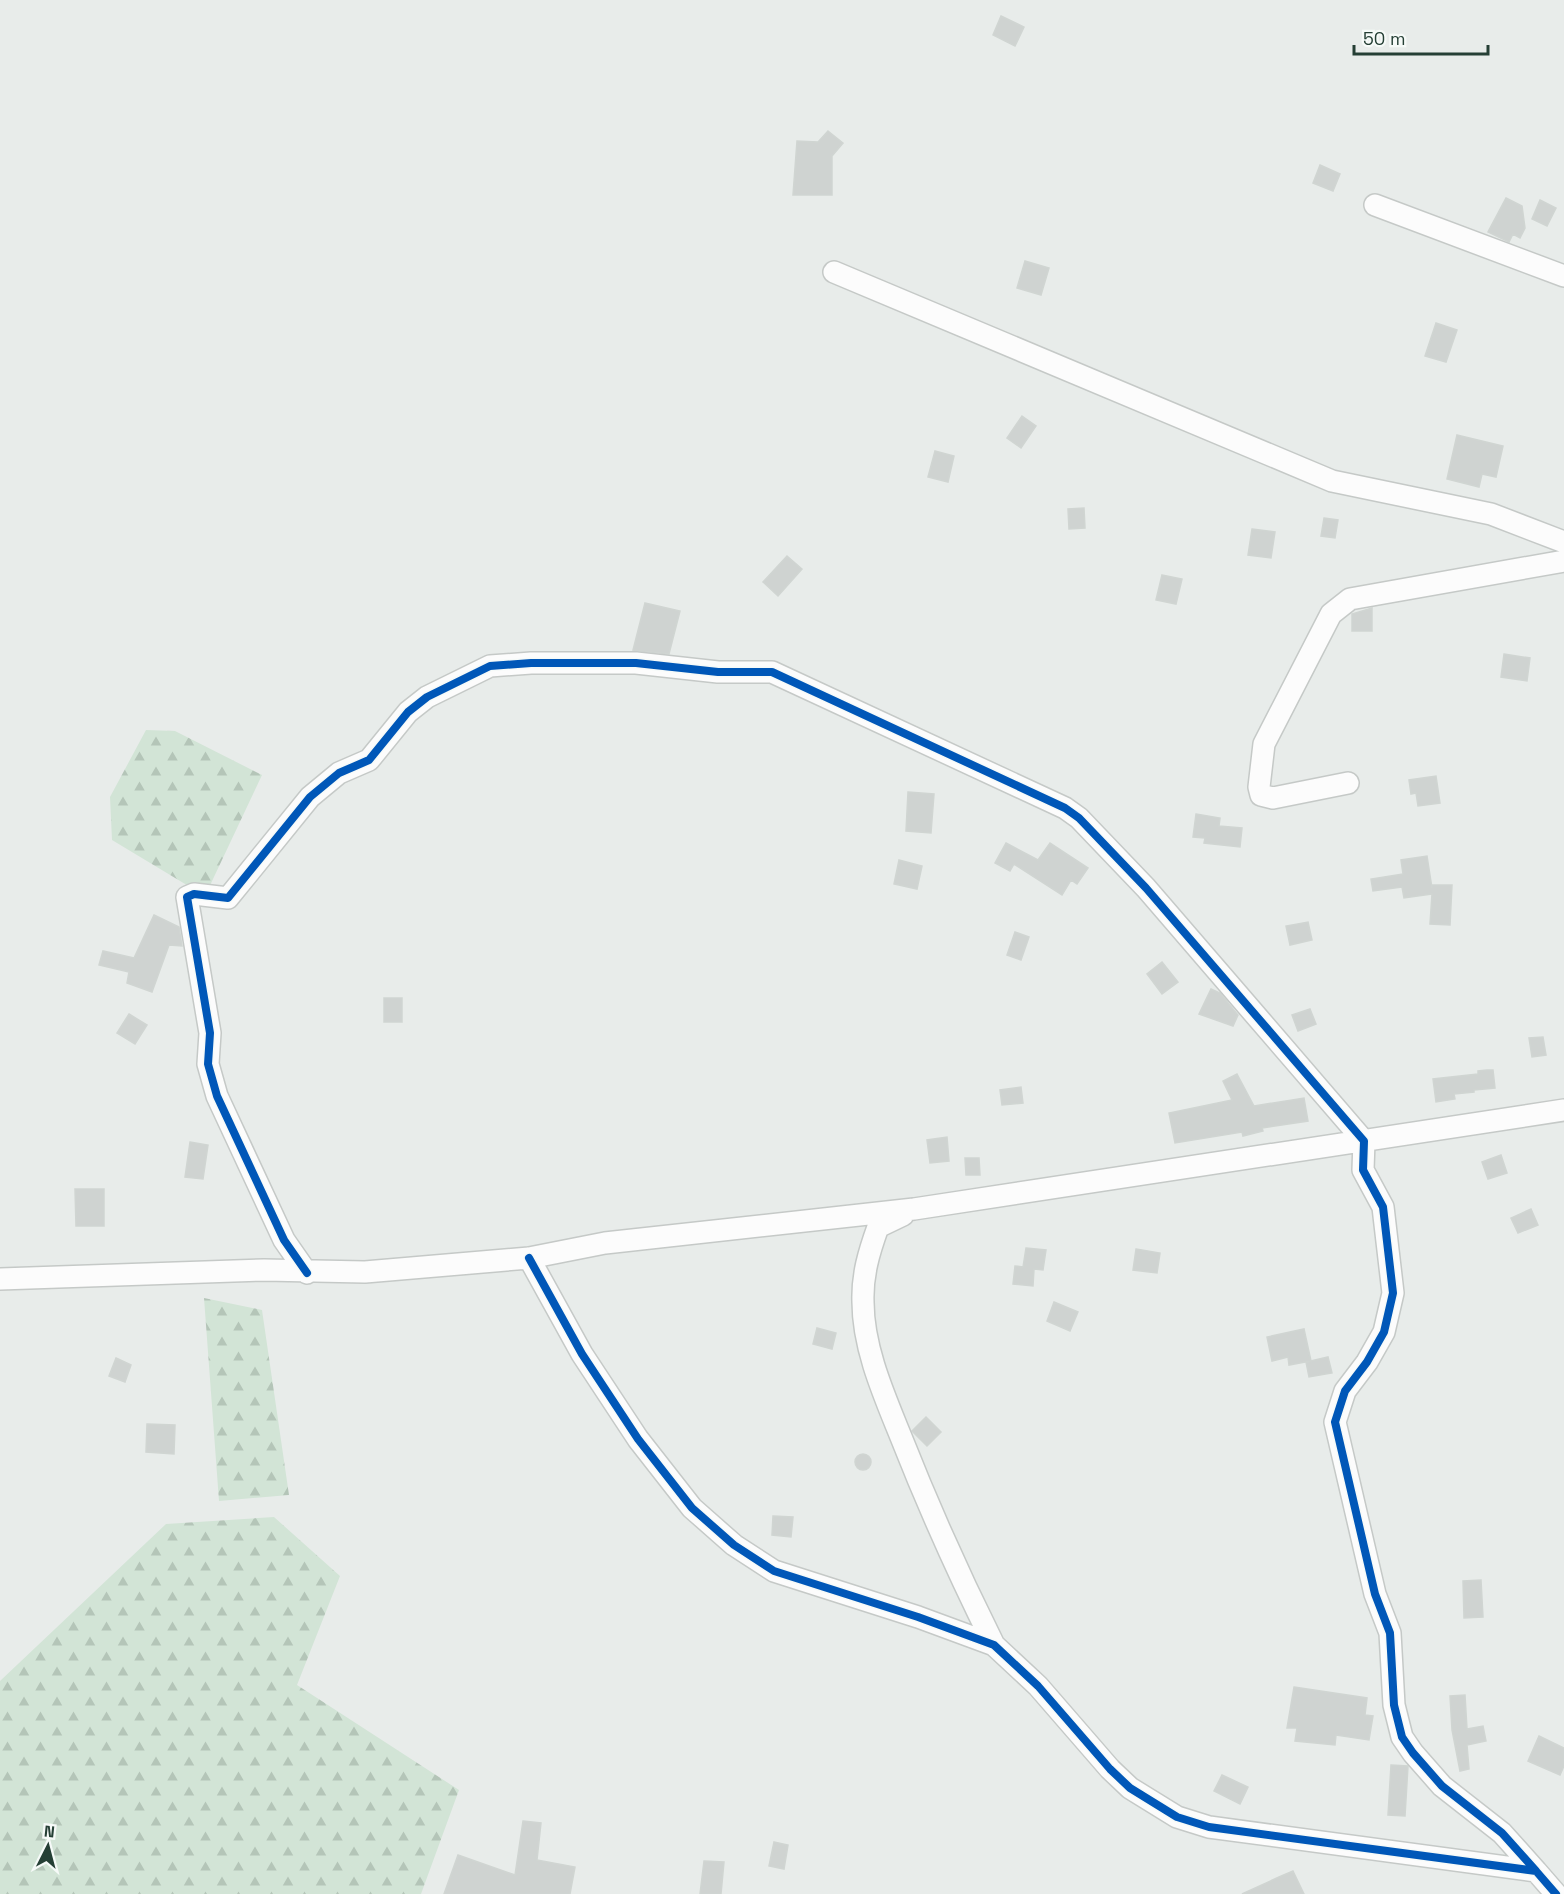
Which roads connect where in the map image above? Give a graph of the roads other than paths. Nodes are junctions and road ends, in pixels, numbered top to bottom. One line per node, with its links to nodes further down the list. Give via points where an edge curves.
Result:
1 (1375, 205): 3 (street)
2 (834, 272): 4 (street, via 1332,481 1491,514)
3 (1564, 276)
4 (1564, 542)
5 (1564, 561): 6 (street, via 1350,599 1331,614 1264,744 1259,787 1262,795 1273,798)
6 (1348, 783)
7 (1564, 1110): 8 (street)
8 (1364, 1141): 9 (street); 11 (street, via 1146,888 1065,808 772,672 718,672 636,663 490,666 427,697 408,711 369,760 339,773 309,797 228,898 194,894 187,897 210,1033 208,1064 218,1096 284,1240); 14 (street, via 1363,1170 1383,1207 1393,1293 1384,1332 1345,1391 1335,1422 1375,1594 1390,1633 1394,1705 1402,1737 1413,1753 1442,1786 1502,1833)
9 (914, 1209): 10 (street, via 605,1243); 13 (street, via 878,1227 863,1278 867,1340 913,1468)
10 (529, 1257): 11 (street, via 407,1269); 13 (street, via 582,1354 638,1439 692,1508 734,1545 774,1571)
11 (307, 1273): 12 (street, via 264,1270)
12 (0, 1279)
13 (994, 1645): 14 (street, via 1038,1686 1116,1775 1154,1805 1177,1817 1209,1827)
14 (1536, 1871): 15 (street)
15 (1556, 1894)

